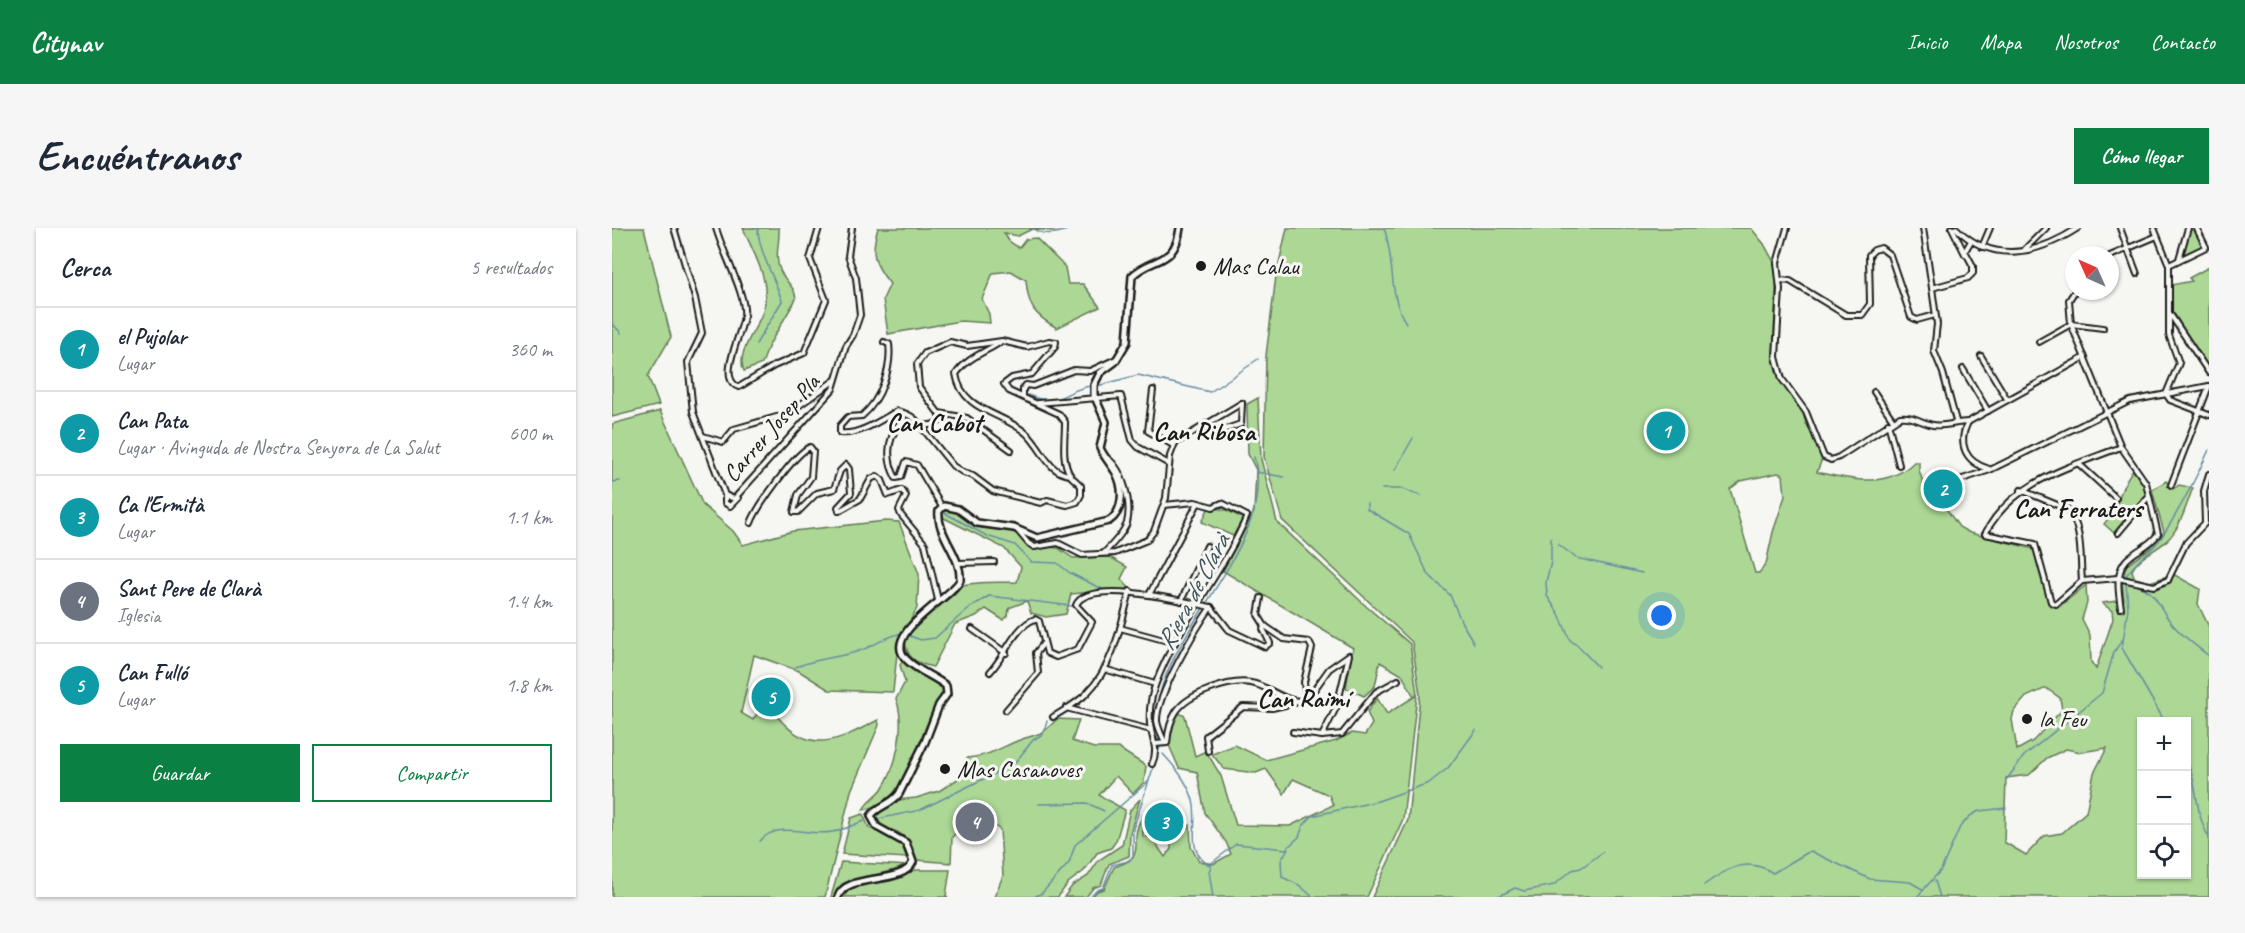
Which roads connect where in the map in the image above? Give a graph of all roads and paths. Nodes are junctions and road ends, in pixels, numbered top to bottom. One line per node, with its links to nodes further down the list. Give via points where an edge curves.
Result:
1 (674, 228): 63 (street, via 702,333 688,362 688,377 693,412)
2 (716, 228): 3 (street, via 744,303 745,313 729,369 729,380 739,387 804,353 826,300 810,259)
3 (819, 228)
4 (852, 228): 43 (street, Carrer Josep Pla, via 848,256 856,278 860,315)
5 (1180, 228): 40 (street, via 1178,242 1170,254 1132,276 1129,336)
6 (1787, 228): 28 (street, via 1777,263)
7 (1923, 228): 29 (street)
8 (1955, 228): 18 (street); 24 (street, via 1959,246)
9 (1990, 228): 20 (street)
10 (2046, 228): 16 (street)
11 (2078, 228): 19 (street)
12 (2120, 228): 21 (street)
13 (2154, 228): 17 (street)
14 (2188, 228): 15 (street); 25 (street)
15 (2197, 228): 25 (street, via 2206,247)
16 (2041, 235): 19 (street); 22 (street)
17 (2157, 236): 21 (street); 26 (street)
18 (1971, 241): 20 (street); 24 (street, via 1965,251)
19 (2049, 244): 22 (street)
20 (1982, 247): 22 (street, via 2002,253)
21 (2128, 248): 23 (street); 27 (street)
22 (2025, 249)
23 (2119, 252)
24 (1967, 256): 29 (street, via 1973,266 1968,278)
25 (2179, 260): 26 (street)
26 (2169, 265): 31 (street)
27 (2137, 274)
28 (1780, 280): 32 (street, via 1790,281 1846,315 1862,315 1870,304 1869,255 1881,248 1890,255 1911,317 1917,320); 60 (street, via 1777,364 1785,385 1808,417 1824,457 1839,457)
29 (1932, 288): 32 (street)
30 (2069, 300): 33 (street)
31 (2169, 314): 42 (street); 47 (street, via 2169,335 2179,363)
32 (1935, 315): 58 (street, via 1934,351)
33 (2071, 324): 34 (street); 37 (street); 39 (street)
34 (2103, 328)
35 (1002, 341): 48 (street, via 1027,347 1056,342 1032,374 1011,378 1004,384 1009,392); 55 (street, via 967,346 950,342 925,353 917,364 919,387); 73 (street, via 961,367 956,374 961,392 1027,434 1054,469)
36 (884, 342): 61 (street, via 889,344 890,363 875,402 862,416 848,417 840,432 846,434 872,426 897,411)
37 (2039, 342)
38 (1981, 356): 49 (street)
39 (2085, 357): 49 (street); 54 (street)
40 (1118, 358): 48 (street, via 1090,371 1074,370 1033,386 1026,385); 50 (street, via 1096,378)
41 (1963, 369): 52 (street)
42 (2209, 373)
43 (836, 379): 63 (street, via 787,414 734,429 723,442); 79 (street, Carrer Josep Pla, via 833,389)
44 (2209, 386): 47 (street); 53 (street)
45 (1153, 390): 64 (street, via 1148,431)
46 (1874, 392): 57 (street)
47 (2166, 394): 53 (street, via 2170,400); 54 (street, via 2130,401)
48 (1023, 396): 51 (street)
49 (2007, 399): 52 (street)
50 (1096, 400): 51 (street); 67 (street, via 1106,422 1100,444); 68 (street, via 1121,396 1132,440)
51 (1038, 403): 73 (street, via 1059,414 1065,422 1062,450)
52 (1988, 411): 59 (street)
53 (2199, 411): 56 (street); 74 (street)
54 (2108, 412): 65 (street); 71 (street)
55 (938, 413): 61 (street, via 941,420 936,424); 66 (street, via 967,418)
56 (2209, 415)
57 (1893, 420): 58 (street, via 1909,416 1935,426); 60 (street)
58 (1956, 422): 59 (street)
59 (1968, 422): 71 (street, via 1962,433 1962,447 1972,462)
60 (1888, 423): 70 (street)
61 (919, 424): 73 (street, via 954,466 993,491 1067,505 1077,502 1082,495 1081,486); 84 (street, via 902,423 896,427 890,463 896,478 902,477 906,462 918,465)
62 (1223, 430): 64 (street, via 1241,424 1242,403)
63 (703, 436): 77 (street)
64 (1173, 446): 68 (street)
65 (2121, 447): 69 (street); 78 (street, via 2146,483)
66 (1011, 450)
67 (1104, 456): 86 (street, via 1119,484 1121,507 1113,519 1044,538); 89 (street, via 1116,464 1124,479 1128,517 1123,531)
68 (1169, 464): 83 (street)
69 (2079, 464): 76 (street); 80 (street)
70 (1899, 465)
71 (1990, 470): 75 (street)
72 (2209, 474): 82 (street, via 2204,490)
73 (1070, 475)
74 (2171, 485)
75 (1938, 487)
76 (2021, 490): 94 (street, via 2072,514); 94 (street, via 1993,519 1985,534 2035,544 2051,602 2056,604)
77 (725, 495): 79 (street, Carrer Josep Pla, via 731,499); 79 (street, via 730,506)
78 (2149, 495): 87 (street); 92 (street, via 2158,534 2125,561)
79 (738, 497)
80 (2116, 498)
81 (1198, 503): 83 (street); 97 (street); 101 (street, via 1213,507 1222,503 1247,516)
82 (2208, 503): 93 (street, via 2205,523 2182,549)
83 (1164, 505): 89 (street, via 1151,537 1115,553)
84 (942, 507): 86 (street, via 955,507 977,523); 91 (street, via 940,521)
85 (751, 523): 99 (street, via 758,506 810,447 811,477 798,495 794,512 818,493 834,489 846,465 851,493 838,507 839,511 860,499 871,479 880,477 888,495 898,490 904,493 899,510 925,543)
86 (1018, 530): 89 (street, via 1034,547 1058,543 1076,554)
87 (2118, 533)
88 (1207, 546): 100 (street)
89 (1103, 554)
90 (994, 562): 91 (street)
91 (957, 563): 99 (street, via 959,583)
92 (2118, 578): 93 (street, via 2154,586); 94 (street); 103 (street)
93 (2168, 580): 95 (street)
94 (2082, 581)
95 (2169, 586)
96 (1130, 591): 97 (street); 105 (street); 108 (street, via 1077,602 1077,609 1092,622 1078,649 1056,657 1047,653)
97 (1149, 595): 100 (street)
98 (1261, 598): 104 (street, via 1258,615)
99 (938, 600): 126 (street, via 907,632 901,649 908,661 946,686 947,694 899,794 871,816 877,827 906,843 913,862 903,872 847,886)
100 (1181, 601): 101 (street)
101 (1197, 605): 102 (street); 107 (street)
102 (1211, 607): 104 (street, via 1228,630 1265,647 1270,643); 122 (street, via 1159,705 1157,722)
103 (2121, 608)
104 (1265, 626): 114 (street, via 1284,639 1309,642 1313,653 1304,682)
105 (1120, 628): 107 (street); 110 (street)
106 (972, 629): 109 (street)
107 (1175, 643): 113 (street)
108 (1043, 644): 109 (street, via 1039,621 1035,619 1022,626); 117 (street, via 1036,653 1038,673)
109 (1006, 653): 111 (street)
110 (1104, 669): 113 (street); 116 (street, via 1086,694)
111 (990, 672)
112 (1398, 680): 121 (street, via 1376,692 1342,734)
113 (1155, 684): 119 (street)
114 (1306, 700): 115 (street); 121 (street, via 1329,669 1349,655 1337,706)
115 (1298, 702): 122 (street, via 1252,683 1222,685 1192,698 1176,711); 124 (street, via 1239,709 1206,736)
116 (1066, 708): 118 (street); 119 (street)
117 (1006, 710)
118 (1053, 717)
119 (1151, 729): 123 (street)
120 (1293, 732): 121 (street)
121 (1322, 736)
122 (1165, 743): 123 (street)
123 (1155, 744): 125 (street, via 1157,752)
124 (1208, 751)
125 (1152, 764)
126 (838, 897)

